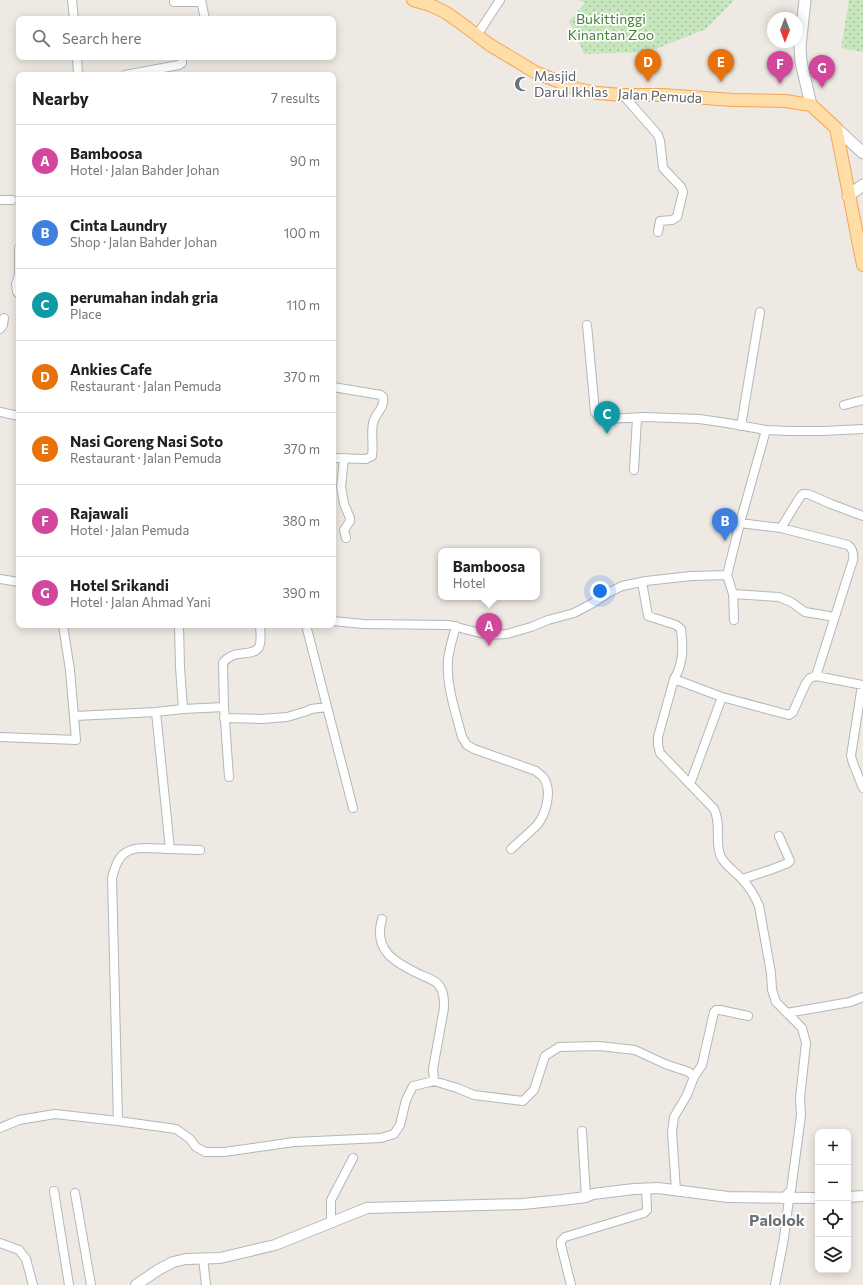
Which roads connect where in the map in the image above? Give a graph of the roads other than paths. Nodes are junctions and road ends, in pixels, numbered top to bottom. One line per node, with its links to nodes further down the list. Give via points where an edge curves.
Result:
1 (72, 0): 7 (street)
2 (413, 0): 9 (main road, Jalan Pemuda, via 445,12)
3 (500, 0): 9 (street)
4 (805, 0): 15 (main road, via 800,47)
5 (201, 1): 6 (street); 8 (street)
6 (174, 2)
7 (74, 16)
8 (204, 16)
9 (476, 35): 14 (main road, Jalan Pemuda, via 548,78 576,89)
10 (77, 60): 12 (street)
11 (182, 60): 13 (street, via 179,65)
12 (78, 72)
13 (141, 72)
14 (623, 95): 15 (main road, Jalan Pemuda, via 662,95); 22 (street, via 658,135 663,168 683,192 677,217 660,221)
15 (811, 105): 16 (main road)
16 (836, 128): 17 (main road); 19 (main road)
17 (863, 153)
18 (863, 185): 19 (main road)
19 (848, 196): 23 (main road)
20 (0, 200): 21 (street)
21 (12, 200)
22 (658, 232)
23 (863, 265)
24 (760, 312): 34 (street)
25 (4, 318): 27 (street)
26 (587, 325): 33 (street, via 595,412 604,419)
27 (0, 329)
28 (336, 388): 38 (street, via 381,396 384,400 373,421 372,456 366,459)
29 (863, 400): 30 (street)
30 (844, 405)
31 (0, 412): 32 (street)
32 (16, 415)
33 (637, 418): 34 (street, via 699,420); 39 (street)
34 (741, 426): 36 (street)
35 (863, 429): 36 (street)
36 (766, 430): 41 (street)
37 (336, 458): 38 (street)
38 (344, 458): 43 (street, via 341,487 350,518 344,530)
39 (634, 470)
40 (863, 516): 42 (street, via 803,494)
41 (740, 523): 42 (street); 44 (street)
42 (781, 528): 49 (street, via 852,548 853,560)
43 (346, 538)
44 (727, 575): 47 (street); 48 (street)
45 (0, 579): 46 (street)
46 (16, 582)
47 (642, 582): 52 (street, via 622,586 574,613 507,634 488,635); 58 (street, via 648,616 681,629 682,659 679,672)
48 (733, 594): 49 (street, via 779,597 805,612); 51 (street)
49 (835, 617): 57 (street)
50 (336, 620): 52 (street, via 363,624)
51 (734, 620)
52 (456, 626): 74 (street, via 448,659 448,673 466,745 536,771 547,787 544,813 537,824)
53 (63, 628): 65 (street)
54 (179, 628): 63 (street)
55 (260, 628): 61 (street, via 259,647 254,651 231,655 223,663)
56 (307, 628): 62 (street)
57 (816, 676): 59 (street); 60 (street, via 806,683 793,712 789,715)
58 (674, 679): 60 (street); 69 (street, via 658,737 658,746 660,753)
59 (862, 685): 70 (street, via 851,756)
60 (722, 697): 69 (street)
61 (224, 707): 63 (street); 66 (street)
62 (327, 707): 66 (street, via 261,719); 71 (street)
63 (184, 709): 64 (street)
64 (156, 712): 65 (street); 73 (street)
65 (75, 716): 67 (street, via 76,740)
66 (224, 718): 68 (street)
67 (0, 737)
68 (229, 777)
69 (690, 784): 76 (street, via 718,816 720,856)
70 (863, 788)
71 (353, 808)
72 (779, 836): 76 (street, via 790,861)
73 (170, 849): 75 (street); 83 (street, via 144,848 127,852 121,856 112,878)
74 (511, 849)
75 (200, 850)
76 (742, 879): 79 (street, via 759,906 772,990 776,1002)
77 (382, 919): 82 (street, via 380,939 386,952 395,962 433,980 442,991 444,1008 433,1069)
78 (863, 998): 79 (street)
79 (787, 1013): 94 (street, via 802,1028 806,1044 800,1098 801,1115 790,1190)
80 (748, 1016): 81 (street, via 720,1010 714,1012 702,1065)
81 (694, 1077): 82 (street, via 688,1072 635,1050 599,1046 559,1047 545,1056 534,1090 523,1101 474,1095); 88 (street, via 674,1118 672,1132)
82 (434, 1081): 83 (street, via 413,1086 406,1100 400,1125 394,1134 381,1138 294,1142 224,1152 205,1152 176,1129)
83 (118, 1121): 84 (street, via 55,1114 19,1120)
84 (0, 1128)
85 (582, 1131): 92 (street)
86 (353, 1158): 96 (street, via 331,1200)
87 (646, 1189): 88 (street); 92 (street); 104 (street, via 647,1210 644,1213 565,1237 561,1241)
88 (676, 1190): 94 (street, via 728,1197)
89 (54, 1191): 100 (street)
90 (75, 1193): 101 (street)
91 (863, 1196): 93 (street)
92 (586, 1197): 96 (street, via 523,1204 367,1208)
93 (851, 1197)
94 (786, 1198): 95 (street); 105 (street, via 784,1238)
95 (815, 1198)
96 (331, 1223): 98 (street, via 275,1245 220,1258)
97 (0, 1243): 99 (street, via 19,1250 26,1259)
98 (202, 1258): 102 (street, via 173,1262); 103 (street)
99 (33, 1285)
100 (69, 1285)
101 (91, 1285)
102 (136, 1285)
103 (206, 1285)
104 (571, 1285)
105 (775, 1285)

